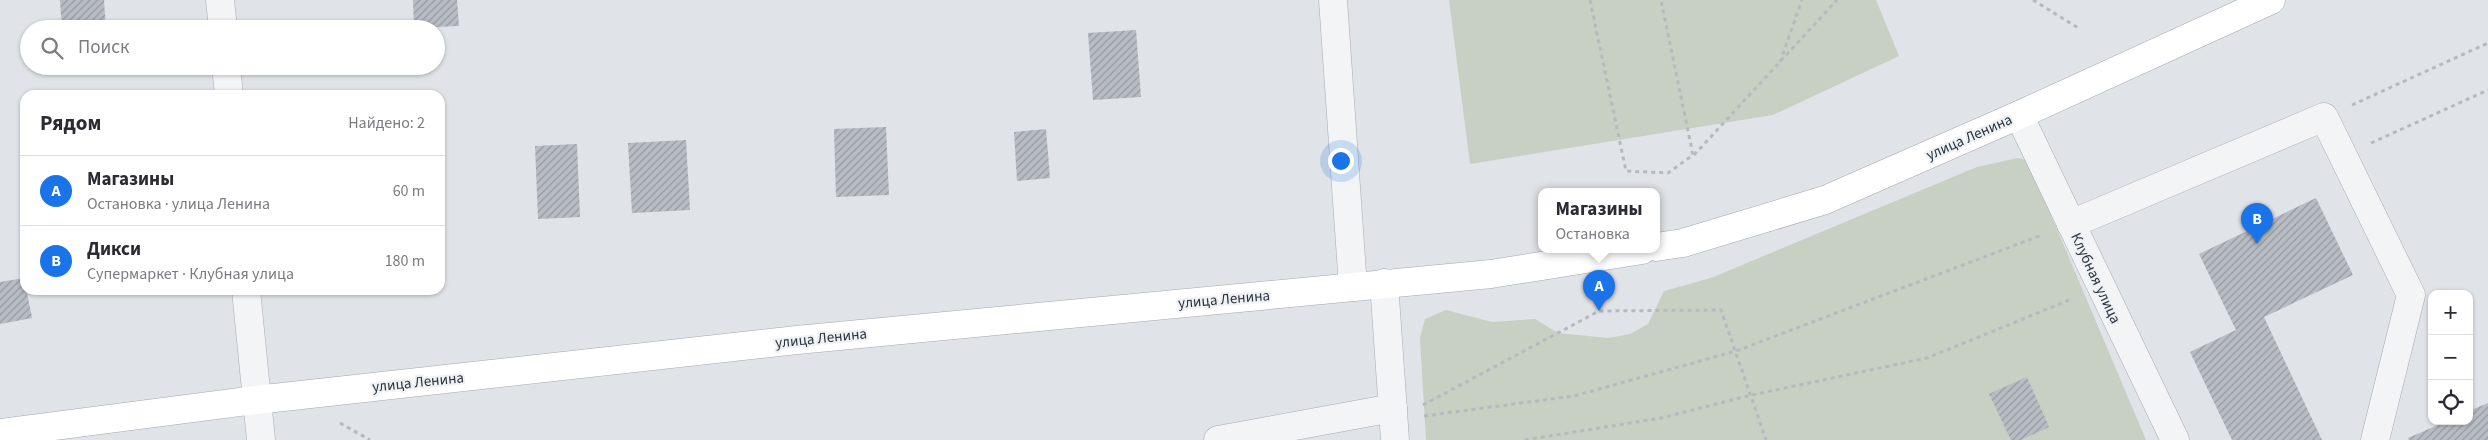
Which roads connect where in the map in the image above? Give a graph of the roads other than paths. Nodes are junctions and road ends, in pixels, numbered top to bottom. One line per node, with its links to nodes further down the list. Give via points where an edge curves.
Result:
1 (220, 0): 4 (street)
2 (1333, 0): 12 (street)
3 (2271, 0): 7 (main road, улица Ленина)
4 (222, 20)
5 (227, 75): 6 (street)
6 (228, 90)
7 (2019, 115): 8 (street, Клубная улица); 9 (main road, улица Ленина, via 1825,200)
8 (2071, 224): 19 (street, Клубная улица); 20 (street, via 2324,117 2411,295)
9 (1660, 246)
10 (1623, 253): 11 (main road, улица Ленина, via 1492,274)
11 (1384, 283): 12 (main road, улица Ленина); 15 (street)
12 (1352, 287): 14 (main road, улица Ленина, via 797,340)
13 (246, 295): 14 (street)
14 (256, 400): 16 (main road, улица Ленина); 17 (street)
15 (1394, 423): 18 (street)
16 (0, 433)
17 (260, 440)
18 (1218, 440)
19 (2174, 440)
20 (2375, 440)

